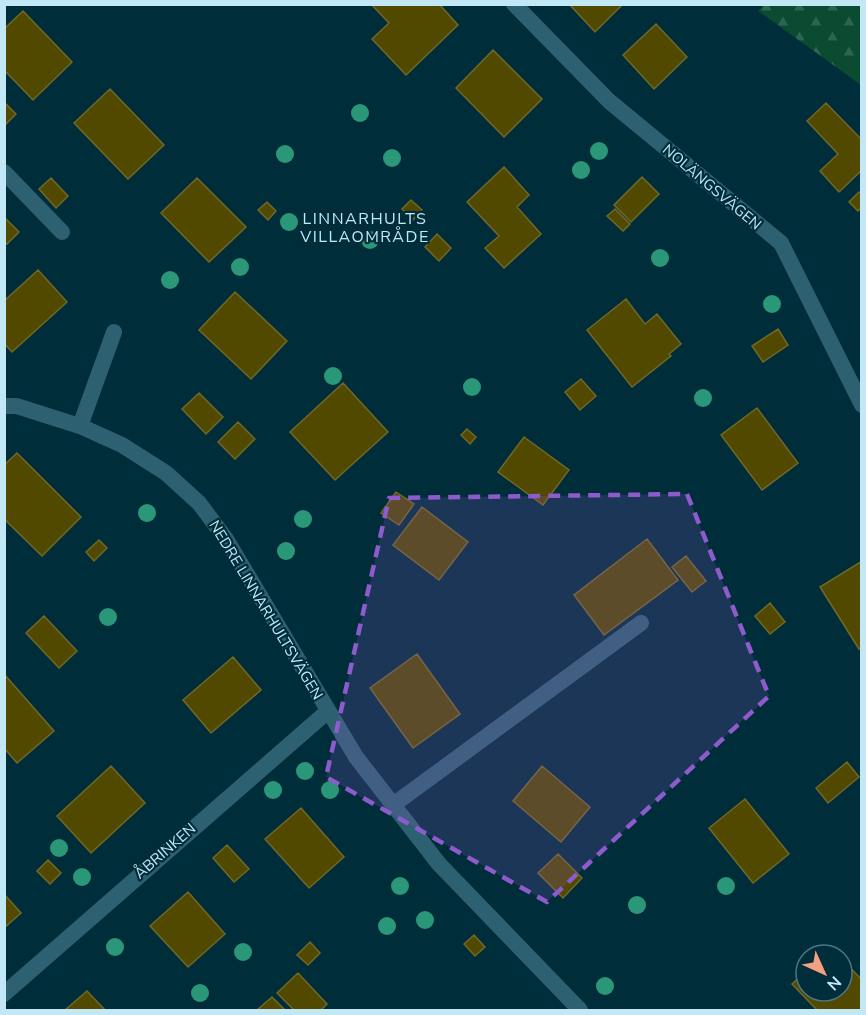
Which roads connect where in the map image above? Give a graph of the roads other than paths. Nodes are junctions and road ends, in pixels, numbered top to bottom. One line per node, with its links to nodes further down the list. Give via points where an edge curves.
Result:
1 (514, 4): 5 (street, NOLÄNGSVÄGEN, via 609,101 781,243)
2 (4, 172): 3 (street)
3 (62, 232)
4 (114, 332): 7 (street)
5 (861, 405)
6 (4, 406): 7 (street, NEDRE LINNARHULTSVÄGEN, via 17,406)
7 (80, 426): 9 (street, NEDRE LINNARHULTSVÄGEN, via 122,445 166,472 199,503 226,539)
8 (641, 623): 10 (street)
9 (328, 711): 10 (street, NEDRE LINNARHULTSVÄGEN); 11 (street, ÅBRINKEN)
10 (393, 805): 12 (street, NEDRE LINNARHULTSVÄGEN, via 439,864)
11 (4, 994)
12 (580, 1011)

